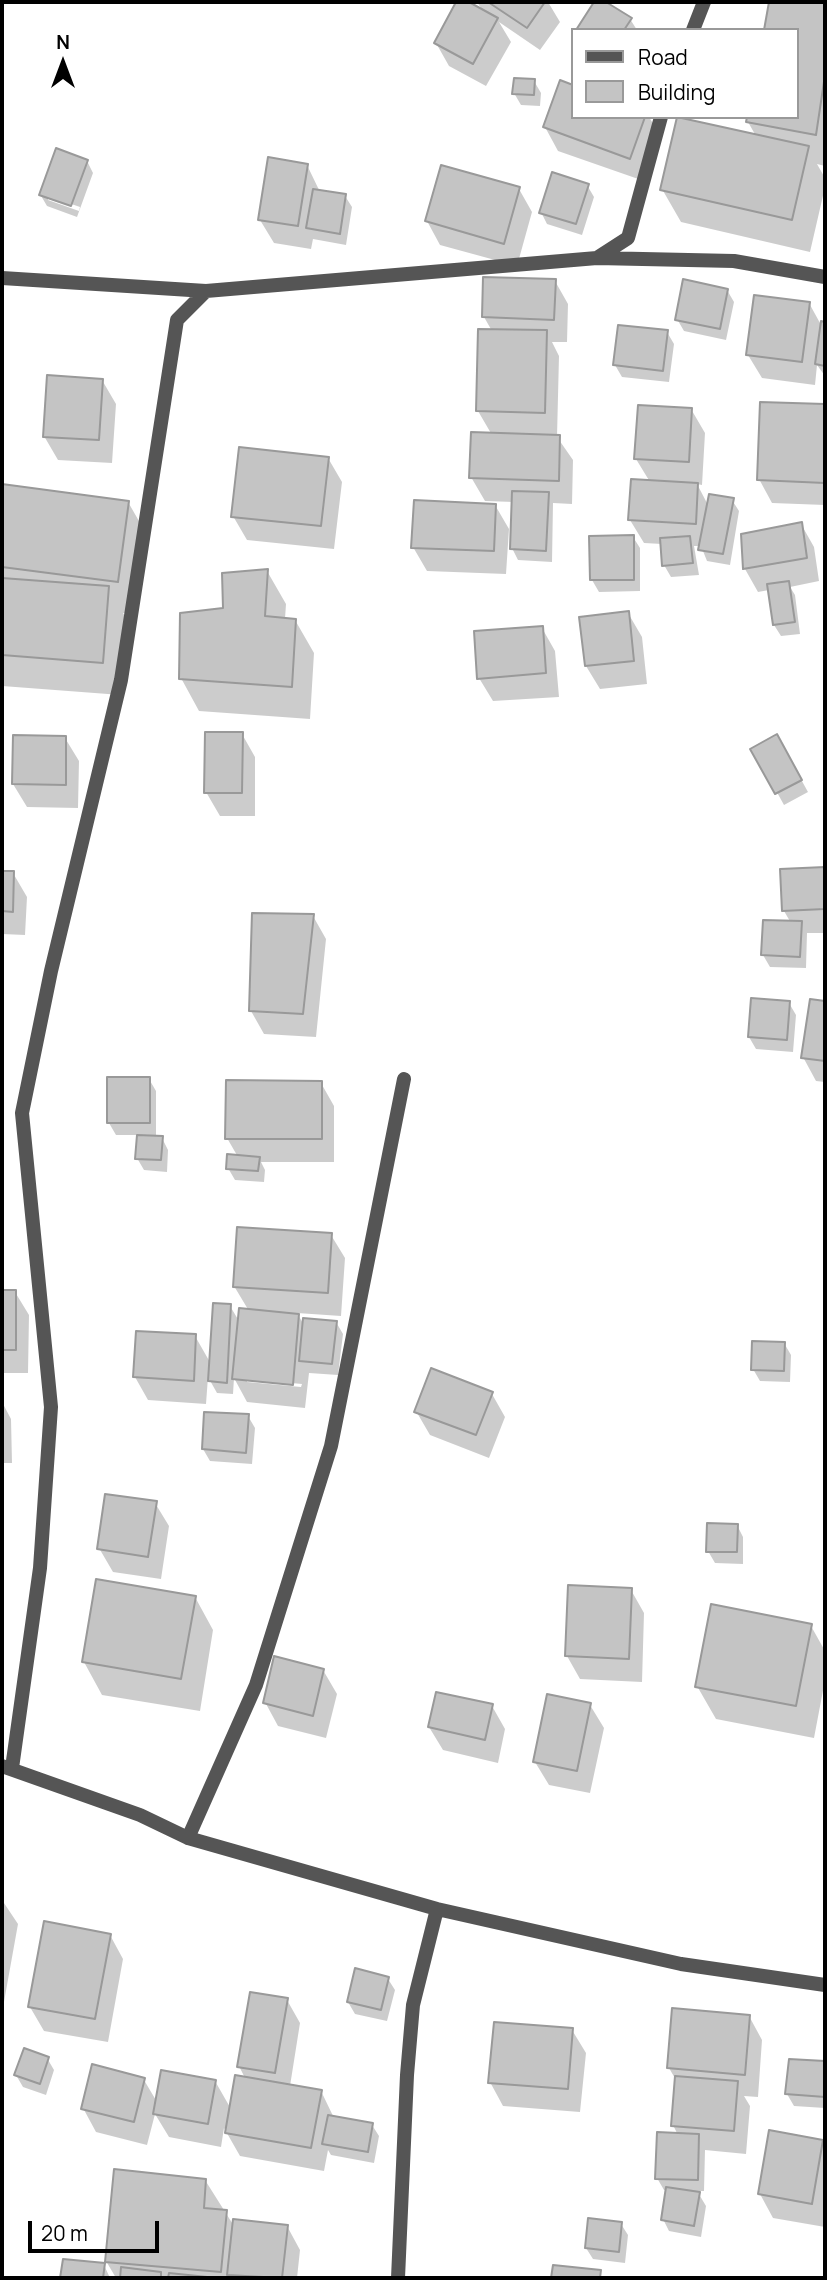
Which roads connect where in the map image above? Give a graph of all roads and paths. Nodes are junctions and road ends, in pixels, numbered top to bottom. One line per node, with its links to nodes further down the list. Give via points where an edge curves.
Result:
1 (704, 2): 2 (street)
2 (694, 28)
3 (661, 119): 4 (street, via 628,238)
4 (597, 258): 6 (street, via 734,261); 7 (street)
5 (2, 278): 7 (street)
6 (825, 278)
7 (206, 291): 9 (street, via 177,320 121,680 22,1113 51,1406 40,1568)
8 (404, 1079): 10 (street, via 331,1446 256,1685)
9 (7, 1767): 10 (street, via 140,1815)
10 (188, 1838): 11 (street)
11 (437, 1909): 12 (street, via 681,1964); 13 (street, via 413,2004)
12 (825, 1985)
13 (398, 2278)

